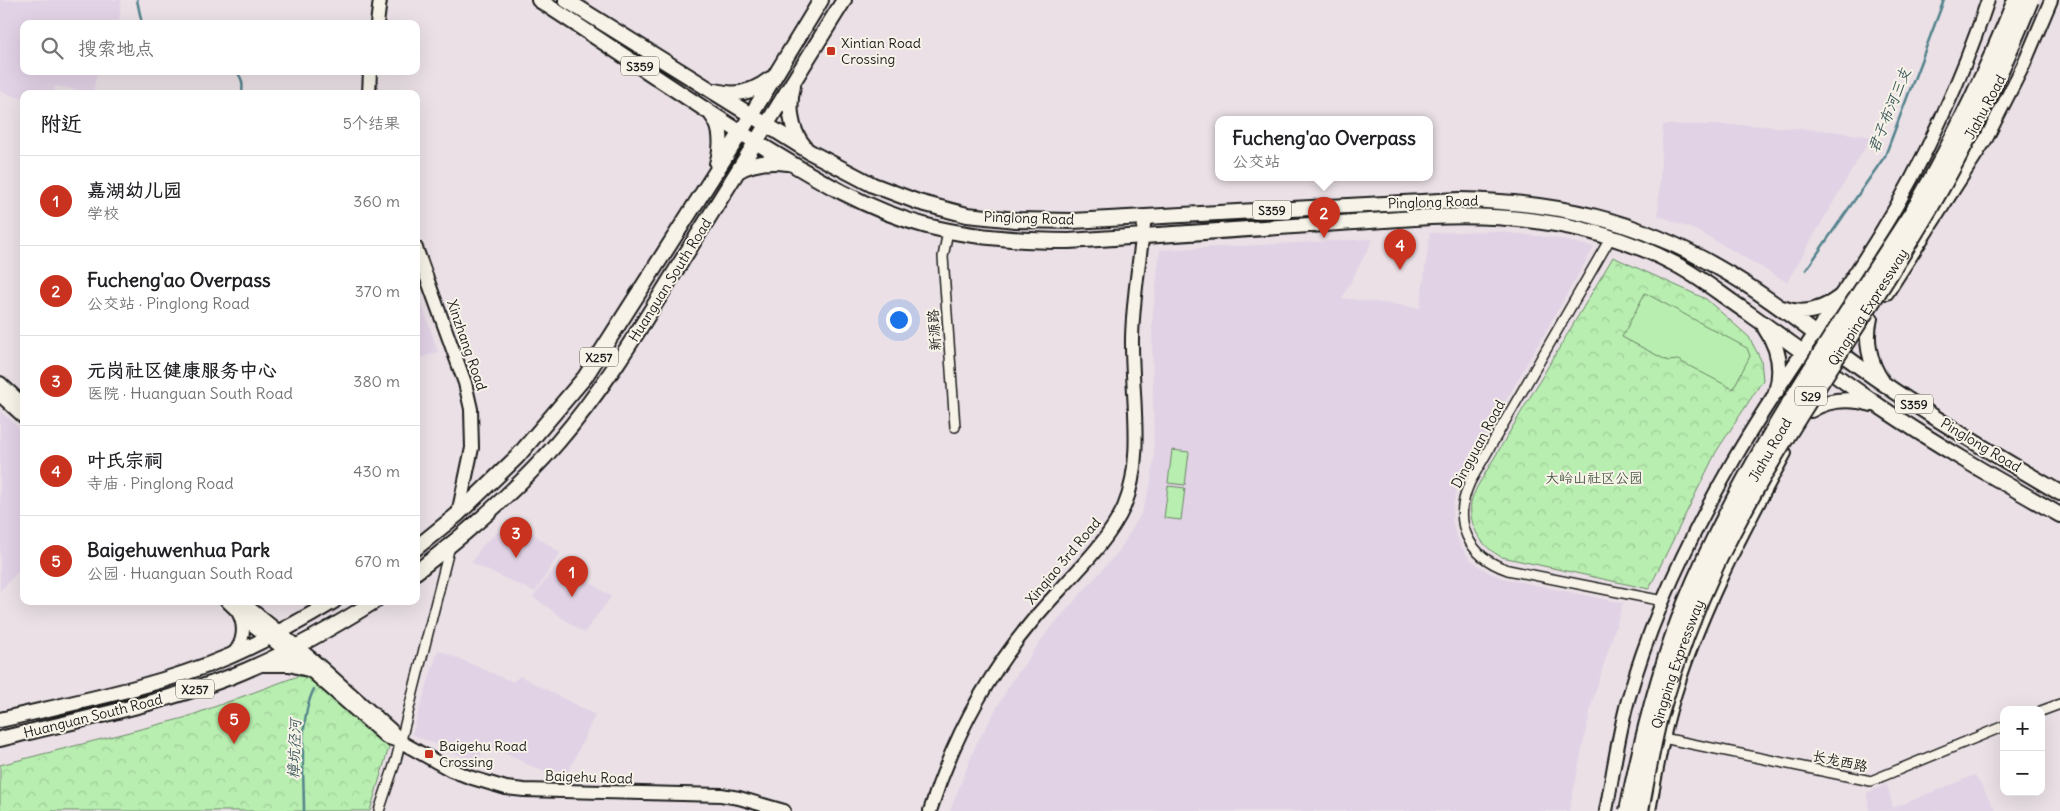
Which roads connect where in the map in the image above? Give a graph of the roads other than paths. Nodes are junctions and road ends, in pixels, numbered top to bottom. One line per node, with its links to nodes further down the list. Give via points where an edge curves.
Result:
1 (380, 0): 10 (street)
2 (539, 0): 16 (main road, S359)
3 (566, 0): 14 (main road, S359)
4 (821, 0): 12 (main road, Huanguan South Road / X257)
5 (844, 0): 13 (main road, Huanguan South Road / X257)
6 (1988, 0): 30 (street, Jiahu Road, via 1963,67 1904,191)
7 (2016, 0): 73 (highway, Qingping Expressway / S29, bridge, via 1984,77 1930,182 1787,410 1716,538 1686,602 1661,670)
8 (2030, 0): 74 (highway, Qingping Expressway / S29, bridge, via 1992,88 1939,192 1780,446 1716,566 1666,694)
9 (2051, 0): 32 (street, Jiahu Road, via 2021,72 1986,139)
10 (378, 20)
11 (370, 75): 15 (street)
12 (775, 75): 14 (main road, via 764,84 744,92 721,92); 17 (main road, Huanguan South Road / X257)
13 (796, 78): 18 (main road, Huanguan South Road / X257); 21 (main road, via 791,100 792,121 798,138)
14 (708, 88): 17 (main road, S359)
15 (369, 90)
16 (711, 113): 19 (main road, S359); 24 (main road, via 719,126 720,139 720,155)
17 (751, 115): 18 (main road, Pinglong Road / S359); 19 (main road, Huanguan South Road / X257)
18 (767, 125): 20 (main road, Huanguan South Road / X257); 21 (main road, Pinglong Road / S359)
19 (740, 132): 20 (main road, S359); 24 (main road, Huanguan South Road / X257)
20 (756, 142): 22 (main road, Pinglong Road / S359); 23 (main road, Huanguan South Road / X257)
21 (810, 152): 25 (main road, Pinglong Road / S359, via 873,185 959,213 1033,221)
22 (795, 165): 23 (main road, via 765,162); 26 (main road, Pinglong Road / S359, via 886,212)
23 (738, 171): 51 (main road, Huanguan South Road / X257, via 618,362 576,421 536,466)
24 (714, 175): 48 (main road, Huanguan South Road / X257, via 585,377 518,457)
25 (1145, 217): 27 (street, Xinqiao 3rd Road); 31 (main road, Pinglong Road / S359, via 1459,200 1548,206 1603,218 1667,242 1721,269)
26 (948, 231): 27 (main road, Pinglong Road / S359, via 1021,240); 46 (street, 新源路, via 943,257)
27 (1143, 237): 28 (main road, Pinglong Road / S359, via 1450,216 1543,222); 71 (street, Xinqiao 3rd Road, via 1133,322 1135,457 1128,495 1104,540 1034,619 993,676 959,737)
28 (1611, 237): 33 (main road, Pinglong Road / S359, via 1676,264); 53 (street, Dingyuan Road, via 1470,482 1462,518 1464,530 1473,546 1496,566)
29 (420, 259): 48 (street, Xinzhang Road, via 465,383 471,409 472,448)
30 (1840, 297): 31 (main road, via 1828,306 1812,311 1799,312); 34 (street, Jiahu Road)
31 (1774, 306): 34 (main road, Pinglong Road / S359)
32 (1870, 318): 36 (street, Jiahu Road); 39 (main road, via 1869,350 1874,368)
33 (1758, 320): 35 (main road, Pinglong Road / S359); 40 (main road, via 1770,336 1778,356 1780,374)
34 (1814, 334): 35 (street, Jiahu Road); 36 (main road, Pinglong Road / S359)
35 (1803, 352): 37 (main road, Pinglong Road / S359); 40 (street, Jiahu Road)
36 (1845, 356): 37 (street, Jiahu Road); 39 (main road, Pinglong Road / S359)
37 (1834, 374): 43 (main road, Pinglong Road / S359); 44 (street, Jiahu Road)
38 (0, 383): 42 (street)
39 (1887, 386): 43 (main road); 47 (main road, Pinglong Road / S359)
40 (1776, 392): 53 (street, Jiahu Road, via 1710,502)
41 (0, 395): 45 (street)
42 (20, 400)
43 (1881, 407): 44 (main road, via 1845,400); 49 (main road, Pinglong Road / S359)
44 (1811, 410): 66 (street, Jiahu Road, via 1722,572 1692,646)
45 (20, 413)
46 (955, 427)
47 (2060, 493)
48 (458, 514): 50 (main road, Huanguan South Road / X257)
49 (2060, 515)
50 (420, 545)
51 (450, 546): 52 (main road, Huanguan South Road / X257); 68 (street)
52 (420, 569)
53 (1663, 601): 72 (street, Jiahu Road, via 1628,700)
54 (327, 605): 57 (main road, Huanguan South Road / X257)
55 (367, 605): 58 (main road, Huanguan South Road / X257)
56 (239, 607): 57 (street); 59 (street, via 242,640)
57 (273, 635): 58 (street); 59 (main road, Huanguan South Road / X257)
58 (291, 649): 60 (main road, Huanguan South Road / X257); 61 (street, Baigehu Road); 68 (street, Baigehu Road, via 391,730)
59 (233, 654): 64 (main road, Huanguan South Road / X257, via 143,685)
60 (258, 665): 61 (street, via 290,665); 67 (main road, Huanguan South Road / X257, via 211,684 150,702)
61 (314, 673): 68 (street, Baigehu Road, via 386,737)
62 (2060, 704): 63 (street)
63 (2045, 710)
64 (0, 720)
65 (2000, 728): 66 (street, 长龙西路, via 1871,781)
66 (1663, 738): 75 (street, Jiahu Road)
67 (0, 739)
68 (401, 742): 69 (street); 70 (street, Baigehu Road, via 451,770 506,788 721,795)
69 (380, 811)
70 (784, 811)
71 (930, 811)
72 (1606, 811)
73 (1628, 811)
74 (1640, 811)
75 (1649, 811)

